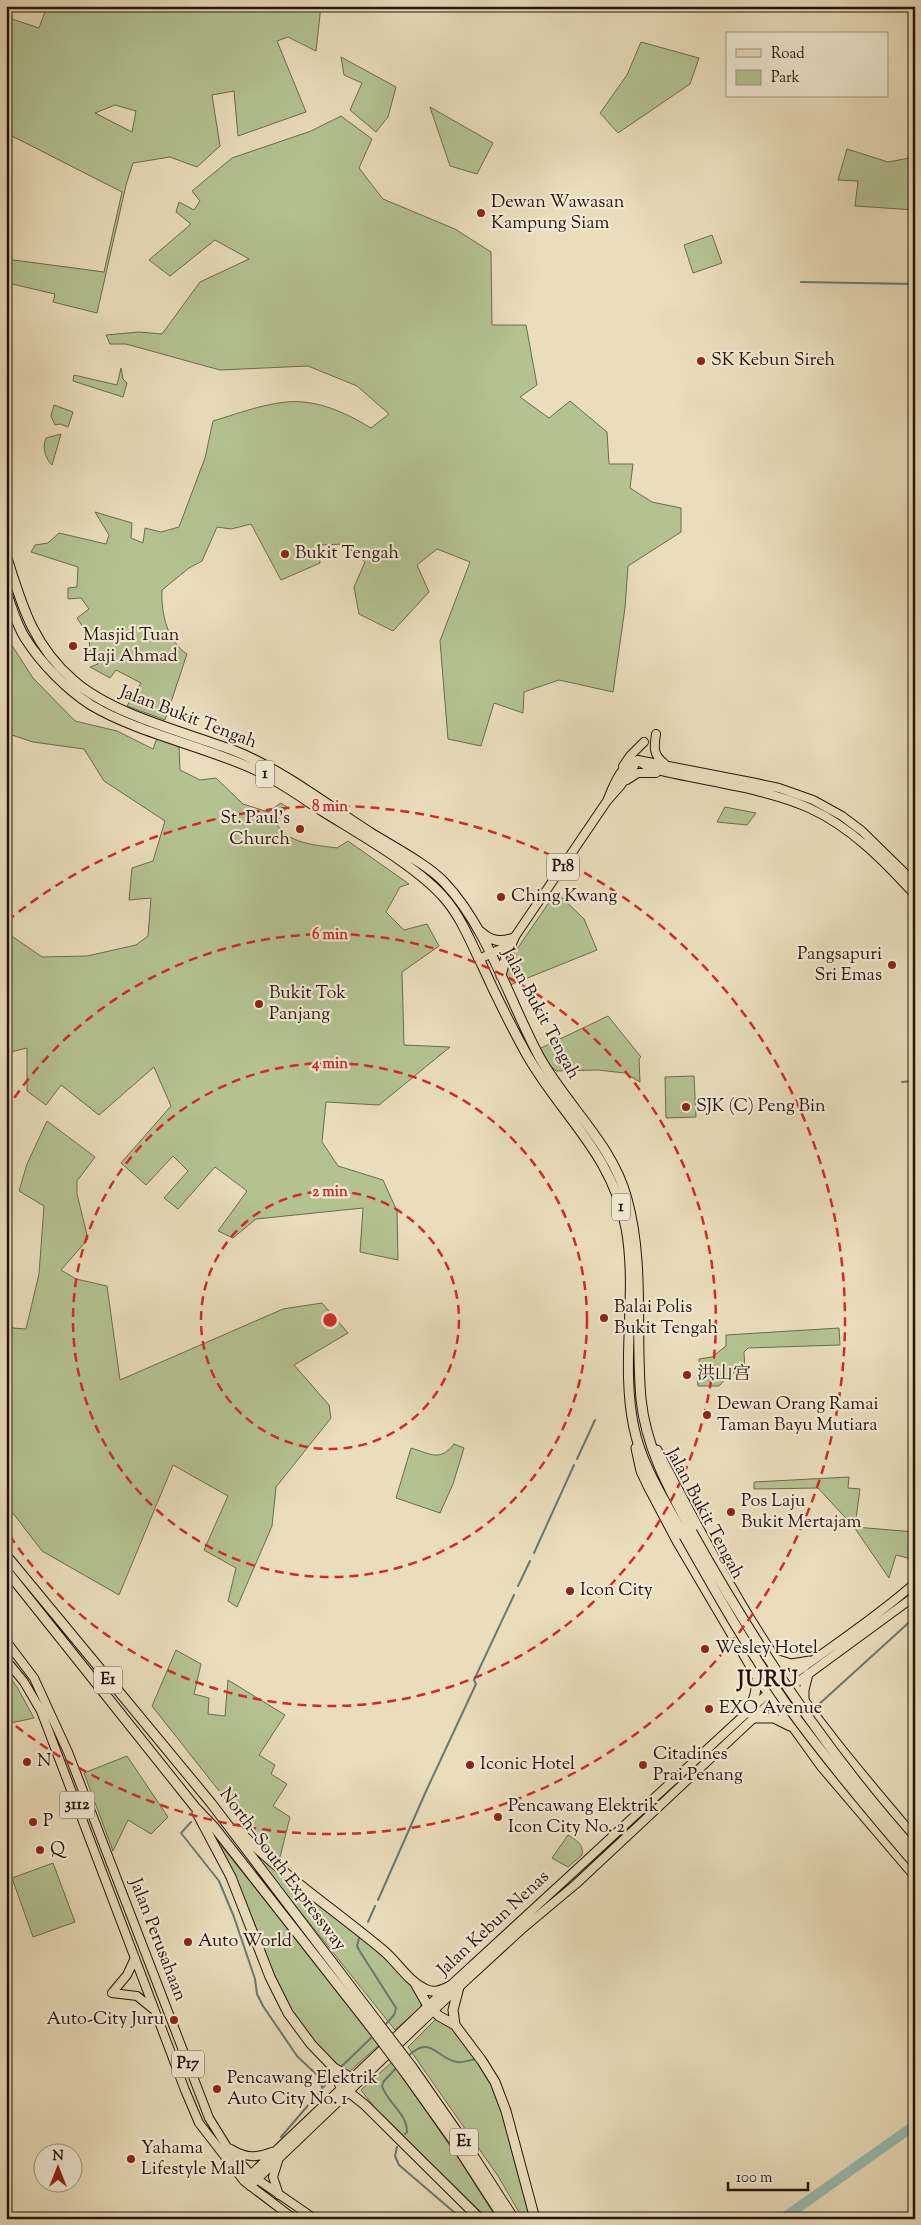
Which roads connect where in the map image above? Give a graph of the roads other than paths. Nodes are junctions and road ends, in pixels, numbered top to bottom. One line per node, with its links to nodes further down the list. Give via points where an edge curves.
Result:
1 (6, 556): 11 (highway, Jalan Bukit Tengah / 1, via 27,619 52,658 73,680 92,695 125,711 237,752 272,769 443,881)
2 (6, 592): 14 (highway, Jalan Bukit Tengah / 1, via 18,625 32,647 51,670 87,703 258,771 346,825 437,889 457,914)
3 (656, 734): 6 (main road, via 654,751)
4 (644, 742): 8 (main road, via 630,756)
5 (638, 760): 6 (main road); 7 (main road, via 649,768); 8 (main road, P18, via 629,763)
6 (667, 765): 9 (main road, via 779,788 813,800 862,831)
7 (670, 774): 8 (main road, via 638,773); 10 (main road, via 776,796 808,808 860,840)
8 (618, 784): 12 (main road, P18)
9 (915, 883)
10 (915, 895)
11 (478, 930): 12 (highway, via 493,940); 13 (highway, Jalan Bukit Tengah / 1)
12 (514, 938): 13 (main road, P18); 15 (highway)
13 (490, 955): 14 (main road, P18); 15 (highway, Jalan Bukit Tengah / 1)
14 (479, 959): 16 (highway, Jalan Bukit Tengah / 1, via 526,1053 595,1150 619,1199 627,1230 629,1258 630,1397)
15 (501, 976): 17 (highway, Jalan Bukit Tengah / 1, via 552,1080 600,1143 627,1197 634,1227 641,1400)
16 (635, 1433): 18 (highway, Jalan Bukit Tengah / 1, via 650,1474); 28 (highway, via 636,1449 648,1486)
17 (648, 1434): 18 (highway, Jalan Bukit Tengah / 1, via 664,1481); 24 (highway)
18 (688, 1534): 40 (highway, Jalan Bukit Tengah / 1, bridge, via 771,1666 826,1742); 41 (highway, Jalan Bukit Tengah / 1, bridge, via 755,1658 788,1707 852,1791)
19 (6, 1556): 37 (highway, North–South Expressway / E1)
20 (6, 1570): 38 (highway, North–South Expressway / E1)
21 (915, 1583): 27 (main road)
22 (915, 1596): 29 (main road)
23 (6, 1642): 43 (main road, Jalan Perusahaan / 3112, via 34,1678 49,1708)
24 (769, 1649): 25 (highway); 28 (highway, via 770,1661 766,1667 759,1668)
25 (775, 1659): 27 (highway, via 791,1664); 31 (highway)
26 (6, 1660): 44 (main road, Jalan Perusahaan / 3112, via 24,1682 41,1712)
27 (810, 1660): 31 (main road)
28 (748, 1662): 30 (highway)
29 (808, 1674): 31 (main road); 33 (highway)
30 (757, 1677): 32 (highway); 34 (highway)
31 (791, 1681): 32 (main road, Jalan Kebun Nenas); 33 (highway)
32 (771, 1696): 34 (main road, Jalan Kebun Nenas); 36 (highway)
33 (804, 1700): 35 (highway)
34 (750, 1716): 36 (highway, via 774,1718); 46 (main road, Jalan Kebun Nenas)
35 (818, 1718): 36 (highway, via 810,1716 803,1719); 39 (highway)
36 (794, 1730): 42 (highway)
37 (211, 1803): 45 (highway, via 296,1883 386,1952); 49 (highway, North–South Expressway / E1)
38 (195, 1807): 49 (highway, North–South Expressway / E1); 51 (highway, via 231,1877 270,1977 288,2013)
39 (915, 1838)
40 (915, 1851)
41 (915, 1864)
42 (915, 1876)
43 (135, 1923): 57 (main road, Jalan Perusahaan / P17, via 209,2118)
44 (135, 1958): 48 (main road, Jalan Perusahaan / 3112); 48 (main road, via 127,1975 112,1993 137,1996)
45 (415, 1983): 46 (highway, via 434,1992); 47 (highway)
46 (455, 1986): 47 (main road, Jalan Kebun Nenas); 50 (highway)
47 (430, 2009): 50 (highway); 53 (main road, Jalan Kebun Nenas); 54 (main road, Jalan Kebun Nenas)
48 (155, 2010): 60 (main road, Jalan Perusahaan / 3112, via 199,2123)
49 (373, 2023): 52 (highway, North–South Expressway / E1, bridge)
50 (455, 2025): 67 (highway, via 499,2091)
51 (327, 2061): 54 (highway); 55 (highway)
52 (409, 2071): 65 (highway, North–South Expressway / E1); 66 (highway, North–South Expressway / E1, via 476,2159)
53 (366, 2077): 54 (highway); 56 (main road, Jalan Kebun Nenas)
54 (350, 2079): 55 (main road, Jalan Kebun Nenas); 56 (highway)
55 (341, 2087): 58 (main road, Jalan Kebun Nenas)
56 (347, 2094): 58 (main road, Jalan Kebun Nenas); 64 (highway, via 365,2105)
57 (227, 2147): 58 (main road, via 252,2157); 59 (main road, Jalan Perusahaan)
58 (278, 2154): 59 (main road, Jalan Kebun Nenas); 61 (main road, via 273,2177)
59 (254, 2178): 60 (main road, Jalan Kebun Nenas); 61 (main road, Jalan Perusahaan)
60 (247, 2184): 62 (main road, Jalan Perusahaan / 3112)
61 (281, 2197): 63 (main road, Jalan Perusahaan)
62 (294, 2219)
63 (315, 2219)
64 (480, 2219)
65 (504, 2219)
66 (514, 2219)
67 (535, 2219)

